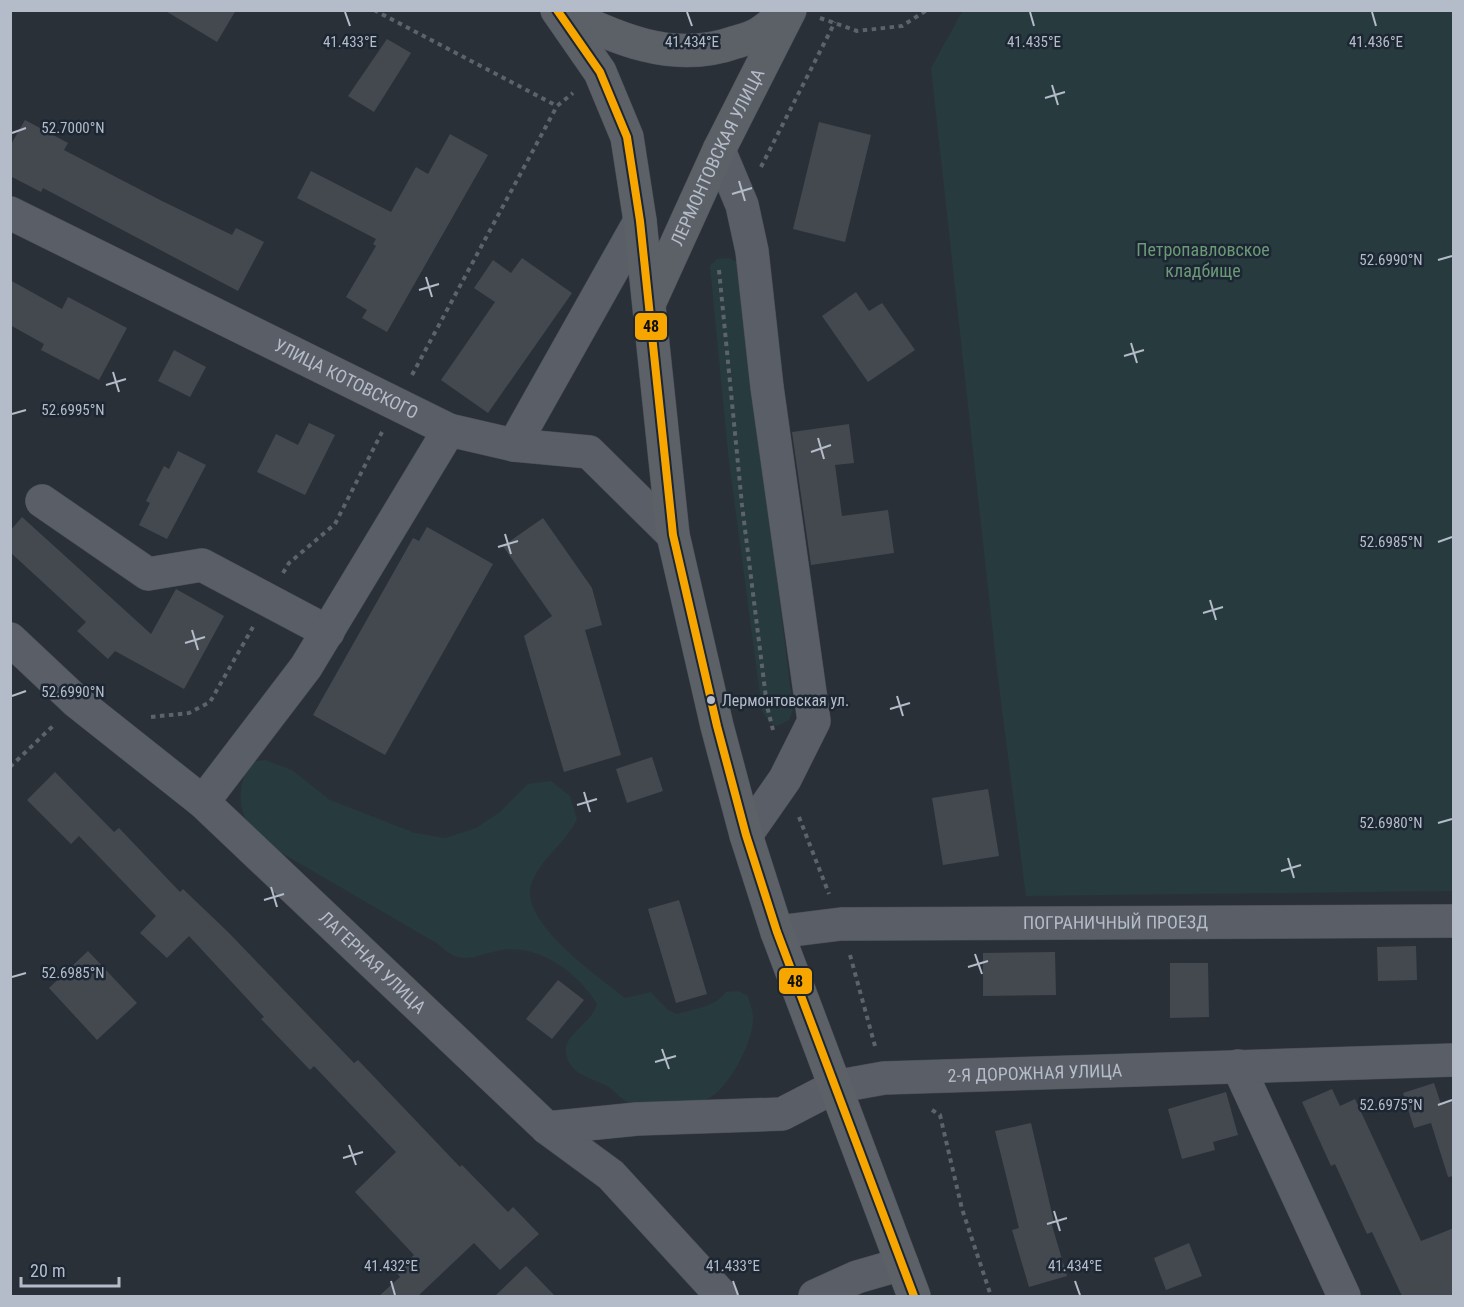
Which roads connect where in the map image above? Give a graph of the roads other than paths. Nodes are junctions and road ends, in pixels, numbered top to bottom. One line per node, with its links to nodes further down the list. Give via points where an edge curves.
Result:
1 (557, 10): 2 (main road, via 615,38 683,52 720,48 756,35); 5 (main road, via 600,72 627,137)
2 (798, 12): 3 (main road, ЛЕРМОНТОВСКАЯ УЛИЦА)
3 (719, 150): 6 (main road, ЛЕРМОНТОВСКАЯ УЛИЦА); 14 (street, via 742,205 752,251 814,721 785,779)
4 (10, 213): 7 (street, УЛИЦА КОТОВСКОГО)
5 (640, 220): 6 (main road); 8 (street)
6 (648, 306): 10 (main road)
7 (449, 430): 8 (street, УЛИЦА КОТОВСКОГО); 11 (street)
8 (514, 445): 10 (street, УЛИЦА КОТОВСКОГО, via 589,452)
9 (42, 501): 11 (street, via 148,574 202,566)
10 (673, 535): 14 (main road)
11 (328, 632): 13 (street, via 306,667)
12 (10, 639): 13 (street, ЛАГЕРНАЯ УЛИЦА, via 77,702)
13 (203, 802): 20 (street, ЛАГЕРНАЯ УЛИЦА)
14 (746, 835): 16 (main road)
15 (1454, 921): 16 (street, ПОГРАНИЧНЫЙ ПРОЕЗД, via 841,924)
16 (777, 932): 19 (main road)
17 (1454, 1060): 18 (street, 2-Я ДОРОЖНАЯ УЛИЦА)
18 (1238, 1066): 19 (street, 2-Я ДОРОЖНАЯ УЛИЦА, via 884,1078); 25 (street)
19 (834, 1087): 20 (street, 2-Я ДОРОЖНАЯ УЛИЦА, via 782,1114 637,1119); 21 (main road)
20 (547, 1128): 22 (street, ЛАГЕРНАЯ УЛИЦА, via 611,1175)
21 (902, 1264): 23 (street, via 857,1277); 24 (main road)
22 (722, 1296)
23 (815, 1296)
24 (914, 1296)
25 (1344, 1296)

